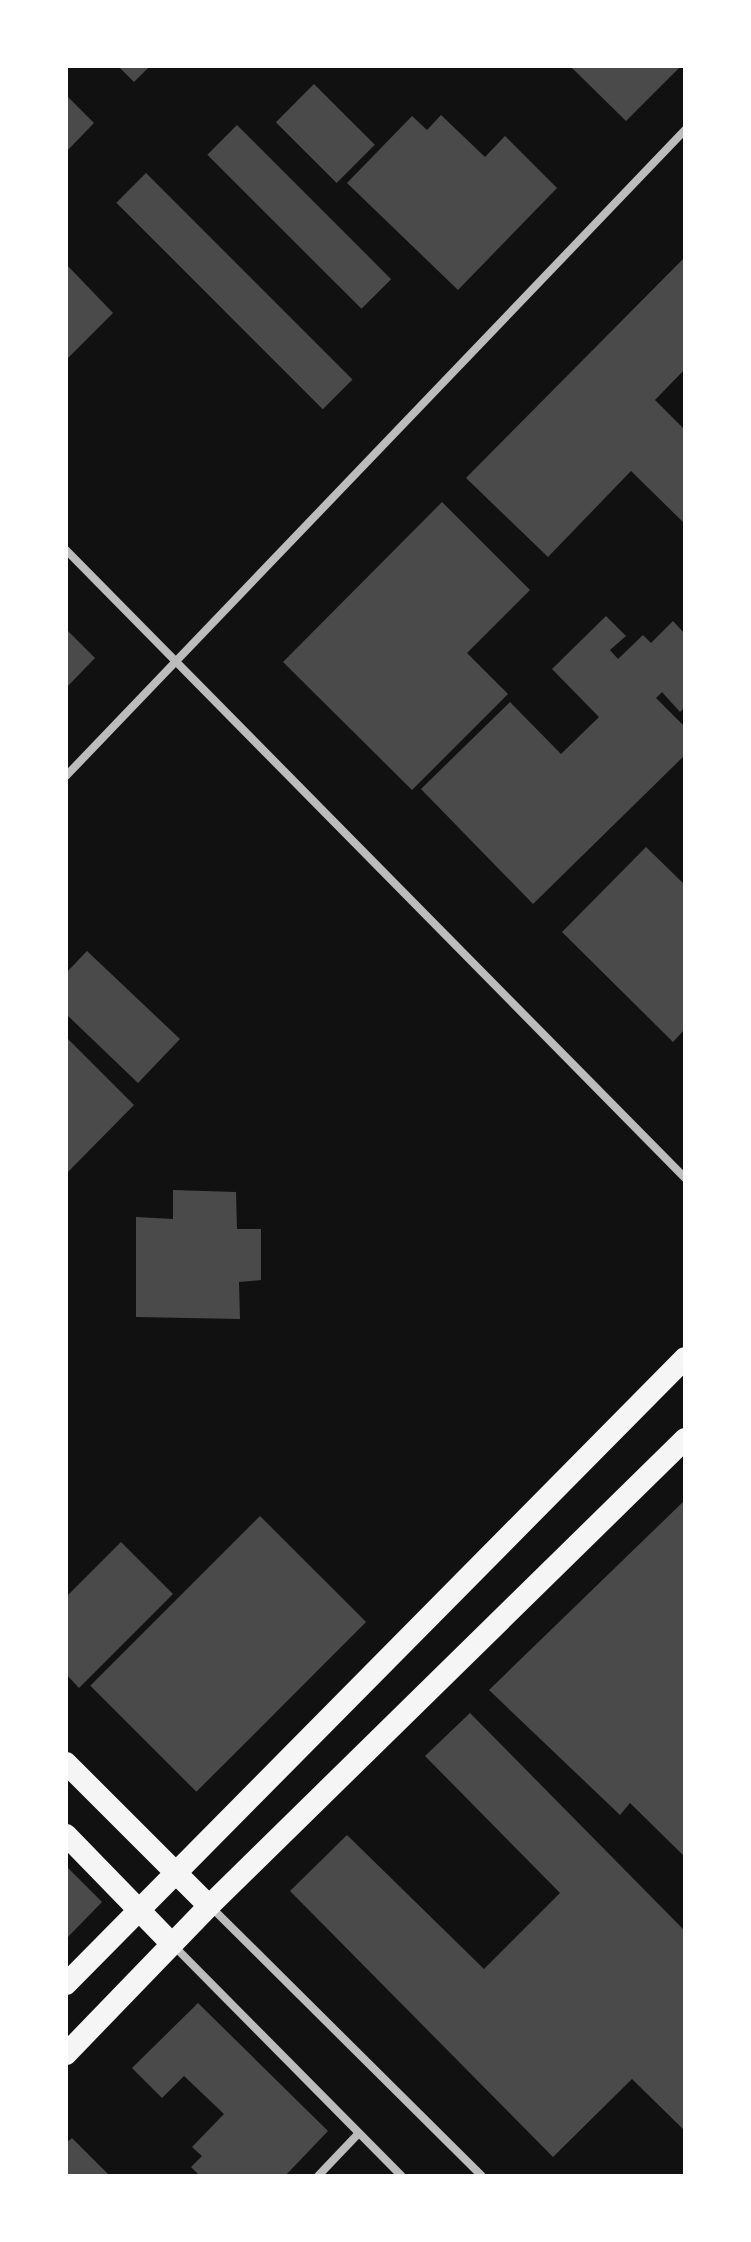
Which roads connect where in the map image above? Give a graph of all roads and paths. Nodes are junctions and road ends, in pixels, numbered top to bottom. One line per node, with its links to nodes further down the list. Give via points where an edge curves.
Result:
1 (685, 130): 3 (street)
2 (66, 550): 3 (street)
3 (178, 664): 4 (street); 5 (street)
4 (66, 776)
5 (685, 1178)
6 (685, 1358): 10 (highway)
7 (685, 1439): 11 (highway)
8 (66, 1763): 10 (highway)
9 (66, 1835): 12 (highway)
10 (176, 1875): 11 (highway); 12 (highway)
11 (209, 1906): 13 (highway); 19 (street)
12 (140, 1909): 13 (highway); 14 (highway)
13 (172, 1944): 15 (highway); 16 (street)
14 (66, 1984)
15 (66, 2054)
16 (358, 2134): 17 (street); 18 (street)
17 (318, 2176)
18 (402, 2176)
19 (482, 2176)

